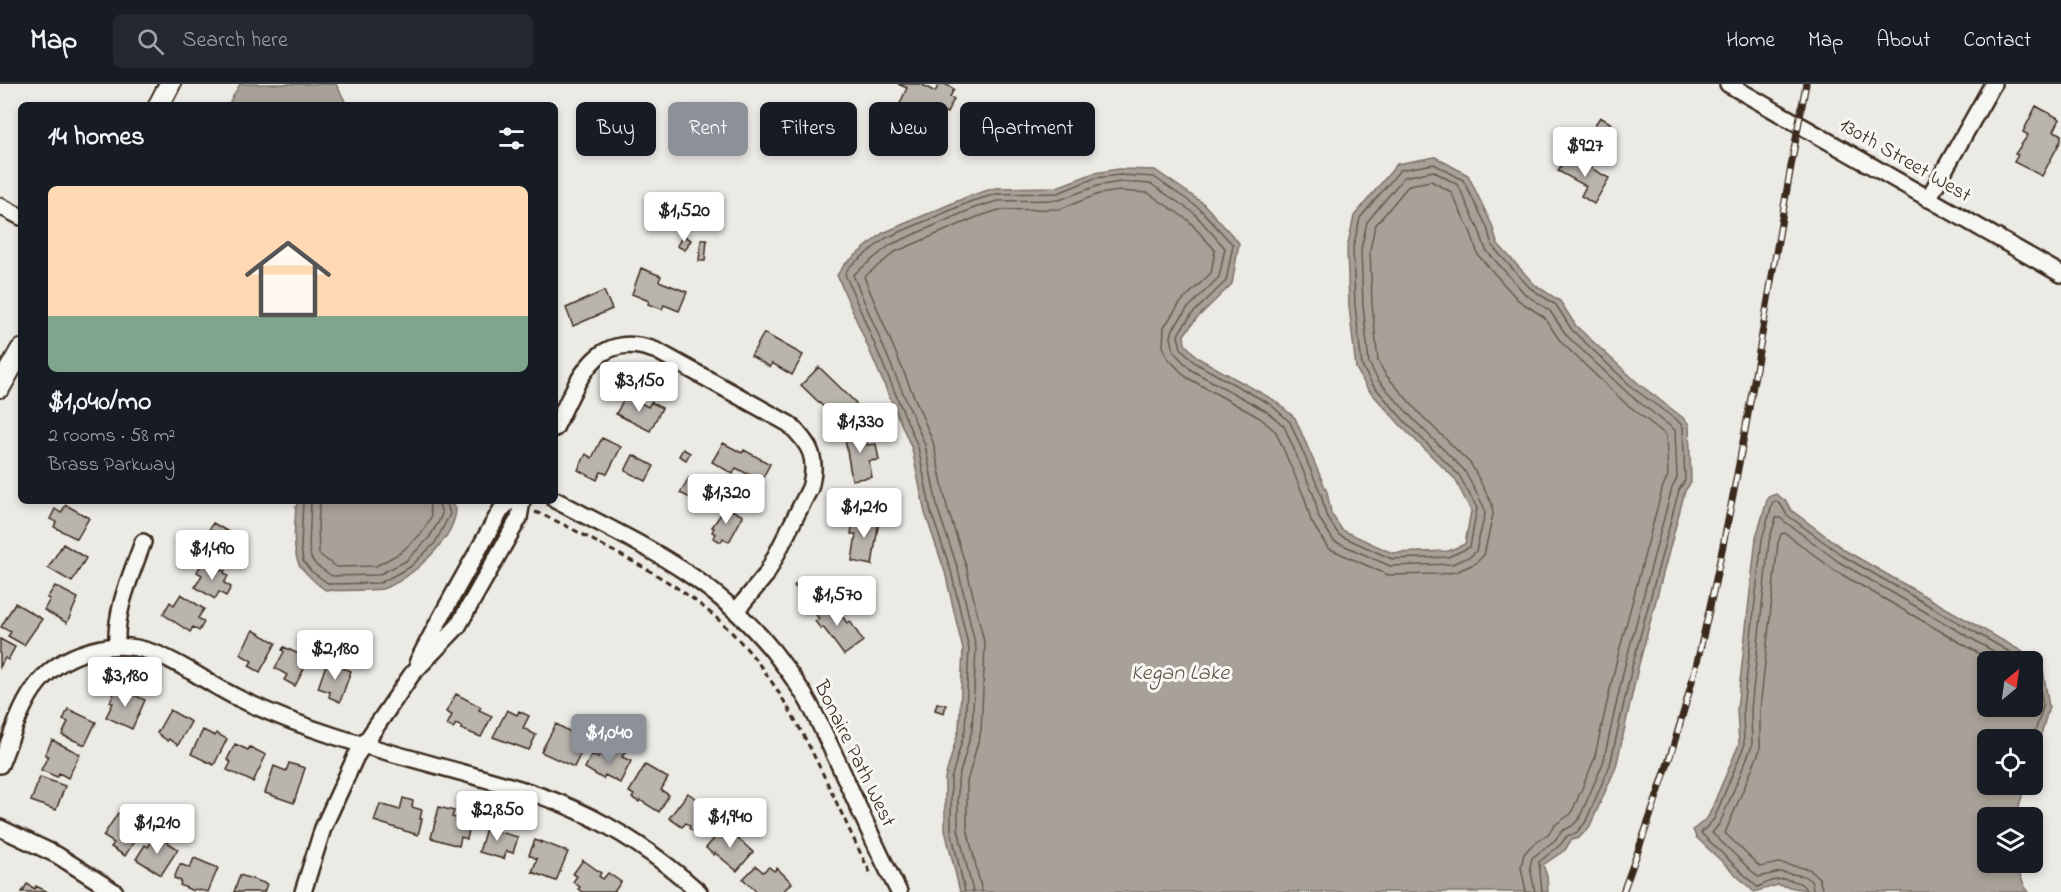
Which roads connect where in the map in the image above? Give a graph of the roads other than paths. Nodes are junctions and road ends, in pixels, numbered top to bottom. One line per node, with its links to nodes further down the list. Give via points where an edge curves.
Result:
1 (171, 84): 4 (main road)
2 (1728, 84): 5 (street, 130th Street West)
3 (1993, 84): 5 (street)
4 (161, 102)
5 (1928, 199): 8 (street, 130th Street West)
6 (0, 206): 7 (street)
7 (18, 215)
8 (2061, 274)
9 (18, 355): 10 (main road)
10 (0, 387)
11 (558, 422): 15 (street, via 590,365 605,351 625,344 657,351 797,432 812,453 814,473 810,488 766,575)
12 (558, 502): 15 (street, Bonaire Path West, via 661,555 692,574)
13 (516, 504): 17 (street, via 501,510 412,674)
14 (143, 542): 16 (street, via 119,612)
15 (736, 610): 23 (street, Bonaire Path West, via 787,669 808,702)
16 (117, 646): 17 (street, via 164,656 260,709); 18 (street, via 78,655 41,679 22,706)
17 (364, 745): 21 (street, via 338,791); 22 (street, via 563,804 654,854)
18 (0, 765)
19 (0, 828): 20 (street, via 57,855)
20 (115, 892)
21 (303, 892)
22 (699, 892)
23 (899, 892)

